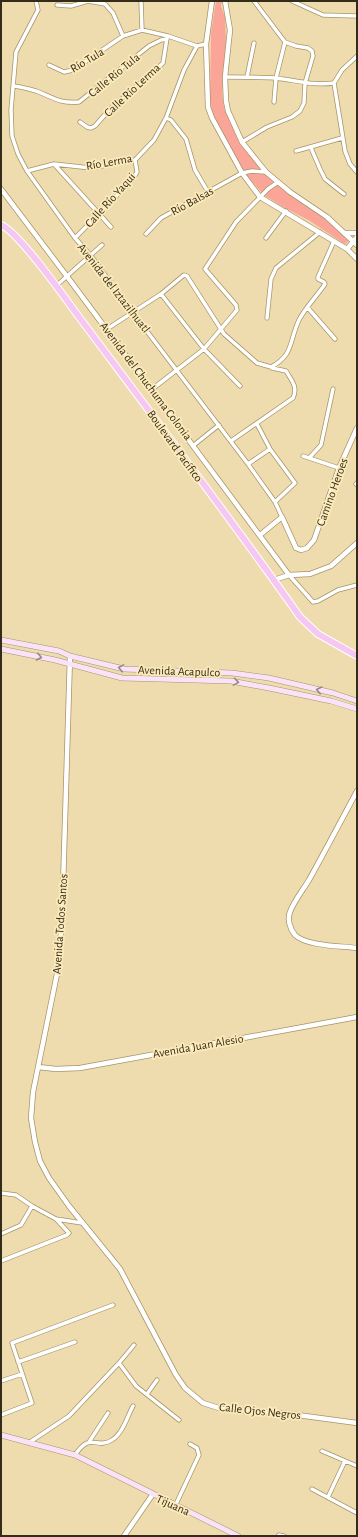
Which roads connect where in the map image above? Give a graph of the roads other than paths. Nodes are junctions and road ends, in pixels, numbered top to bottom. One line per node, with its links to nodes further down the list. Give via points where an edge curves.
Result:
1 (36, 1): 24 (street, Avenida del Iztazilhuatl, via 38,10 16,52)
2 (88, 1): 8 (street, via 71,6); 11 (street, via 105,4 113,13)
3 (141, 1): 10 (street)
4 (212, 1): 15 (street)
5 (225, 1): 19 (street, via 230,30)
6 (254, 1): 13 (street)
7 (292, 1): 9 (street, via 323,15)
8 (57, 4)
9 (357, 16)
10 (142, 30): 11 (street, Río Tula); 12 (street)
11 (123, 36): 18 (street, Río Tula, via 73,70 64,72)
12 (168, 37): 16 (street); 24 (street, Calle Río Tula, via 150,46 79,102 60,102 37,91); 27 (street, Calle Río Lerma, via 162,63 152,74 109,110 95,126 87,127)
13 (285, 42): 21 (street); 22 (street, via 312,51 313,56)
14 (254, 43): 20 (street)
15 (206, 44): 16 (street); 37 (street, via 208,107)
16 (197, 46): 26 (street, Río Lerma, via 184,70)
17 (357, 56): 23 (street, via 342,70)
18 (49, 65)
19 (225, 77): 20 (street); 29 (street, via 228,111)
20 (247, 77): 21 (street)
21 (276, 78): 22 (street); 25 (street)
22 (305, 83): 23 (street); 29 (street, via 304,103 300,111)
23 (334, 83): 28 (street)
24 (14, 86): 34 (street, Avenida del Iztazilhuatl, via 11,110 12,136)
25 (274, 102)
26 (166, 118): 32 (street, Río Lerma, via 154,140); 40 (street, via 171,120 186,139 195,170)
27 (80, 122)
28 (342, 138): 30 (street); 36 (street, via 350,164)
29 (242, 142): 35 (street)
30 (311, 148): 31 (street); 41 (street, via 325,179)
31 (296, 152)
32 (135, 160): 33 (street, Río Lerma, via 91,168); 44 (street, Calle Río Yaqui, via 137,172 133,179)
33 (54, 164): 34 (street, Río Lerma); 44 (street)
34 (27, 171): 51 (street, Avenida del Iztazilhuatl)
35 (266, 172): 37 (street); 38 (street)
36 (357, 172)
37 (242, 173): 40 (street, Río Balsas); 42 (street)
38 (278, 182): 42 (street); 48 (street)
39 (1, 189): 60 (street, Avenida del Chuchuma Colonia)
40 (208, 192): 50 (street, Río Balsas, via 161,218)
41 (344, 194)
42 (260, 197): 43 (street); 66 (street, via 236,222 205,269 236,306 237,310)
43 (286, 211): 47 (street); 52 (street)
44 (99, 214): 46 (street); 51 (street, Calle Río Yaqui)
45 (1, 225): 61 (main road, Boulevard Pacífico, via 18,238)
46 (111, 227)
47 (320, 232): 54 (street); 65 (street, via 276,268 271,279)
48 (346, 233): 49 (street); 53 (street)
49 (357, 233)
50 (146, 234)
51 (75, 238): 58 (street, Avenida del Iztazilhuatl)
52 (266, 238)
53 (355, 239): 56 (street); 57 (street)
54 (334, 241): 57 (street); 63 (street, via 318,277 325,284)
55 (102, 245): 58 (street)
56 (357, 245)
57 (348, 248): 59 (street)
58 (91, 256): 60 (street); 64 (street, Avenida del Iztazilhuatl)
59 (357, 259)
60 (67, 276): 61 (street); 67 (street, Avenida del Chuchuma Colonia)
61 (56, 286): 91 (main road, Boulevard Pacífico)
62 (161, 294): 64 (street); 66 (street, via 181,276 187,276); 69 (street)
63 (308, 308): 68 (street); 70 (street, via 299,320 287,353 281,362)
64 (133, 313): 67 (street); 71 (street, Avenida del Iztazilhuatl)
65 (267, 318)
66 (222, 328): 69 (street); 70 (street, via 224,334 257,363)
67 (107, 329): 74 (street, Avenida del Chuchuma Colonia)
68 (335, 339)
69 (204, 349): 71 (street); 72 (street)
70 (271, 367): 75 (street, via 286,371 296,393 293,398)
71 (177, 370): 74 (street); 76 (street, Avenida del Iztazilhuatl)
72 (240, 386)
73 (333, 389): 82 (street, via 321,445)
74 (151, 390): 79 (street, Avenida del Chuchuma Colonia)
75 (257, 424): 78 (street); 80 (street)
76 (219, 425): 78 (street, Avenida del Iztazilhuatl); 79 (street)
77 (357, 428): 84 (street, Camino Heroes)
78 (231, 441): 83 (street, Avenida del Iztazilhuatl)
79 (194, 445): 87 (street, Avenida del Chuchuma Colonia)
80 (270, 449): 83 (street); 85 (street, via 295,483)
81 (303, 456): 82 (street)
82 (310, 457): 84 (street)
83 (248, 464): 85 (street, Avenida del Iztazilhuatl)
84 (339, 468): 89 (street, Camino Heroes, via 314,540 307,548)
85 (275, 502): 86 (street, Avenida del Iztazilhuatl)
86 (282, 518): 87 (street); 89 (street, Avenida del Iztazilhuatl, via 296,548)
87 (260, 535): 90 (street, Avenida del Chuchuma Colonia)
88 (357, 543): 90 (street, via 330,566 310,574)
89 (301, 550)
90 (289, 575): 91 (street); 92 (street, via 313,602 338,590)
91 (274, 580): 96 (main road, Boulevard Pacífico, via 300,617 318,634)
92 (357, 585)
93 (1, 640): 95 (main road, Avenida Acapulco, via 59,651)
94 (1, 649): 97 (main road, Avenida Acapulco, one-way to 97)
95 (70, 656): 97 (street, Avenida Todos Santos); 98 (main road, Avenida Acapulco, one-way to 95, via 269,678 232,673 124,669)
96 (357, 656)
97 (70, 665): 99 (main road, Avenida Acapulco, one-way to 99, via 122,678 231,681 331,701); 103 (street, Avenida Todos Santos, via 62,920 58,969)
98 (357, 701)
99 (357, 709)
100 (357, 791): 101 (street, via 290,912 289,920 294,934 308,942)
101 (357, 948)
102 (357, 1017): 103 (street, Avenida Juan Alesio, via 80,1068)
103 (38, 1067): 107 (street, Avenida Todos Santos, via 31,1118 39,1155 49,1178)
104 (1, 1193): 105 (street, via 16,1195)
105 (32, 1206): 106 (street); 108 (street, via 21,1225)
106 (56, 1219): 107 (street); 109 (street, via 67,1235)
107 (84, 1223): 123 (street, Calle Ojos Negros, via 120,1269 176,1375 185,1388 203,1403 222,1409 290,1414)
108 (1, 1234)
109 (1, 1261)
110 (113, 1305): 113 (street, via 12,1343)
111 (75, 1342): 113 (street)
112 (134, 1345): 114 (street)
113 (18, 1362): 115 (street)
114 (119, 1363): 118 (street, via 136,1386); 125 (street, via 69,1416)
115 (22, 1374): 117 (street); 121 (street, via 32,1403)
116 (157, 1380): 118 (street)
117 (1, 1381)
118 (147, 1394): 122 (street)
119 (133, 1406): 126 (street, via 118,1435 110,1441)
120 (108, 1413): 126 (street)
121 (1, 1415)
122 (179, 1420)
123 (357, 1423)
124 (1, 1435): 125 (main road)
125 (30, 1442): 129 (main road)
126 (89, 1442): 129 (street, via 81,1445)
127 (190, 1444): 135 (street, via 197,1448 199,1455)
128 (322, 1451): 130 (street)
129 (75, 1455): 133 (main road)
130 (345, 1461): 131 (street); 134 (street)
131 (357, 1466)
132 (312, 1489): 134 (street)
133 (153, 1494): 135 (main road, Tijuana); 137 (street, Tijuana)
134 (328, 1497): 136 (street)
135 (176, 1504): 138 (main road, Tijuana)
136 (357, 1512)
137 (124, 1536)
138 (238, 1536)
139 (278, 1536): 140 (street)
140 (284, 1536)

